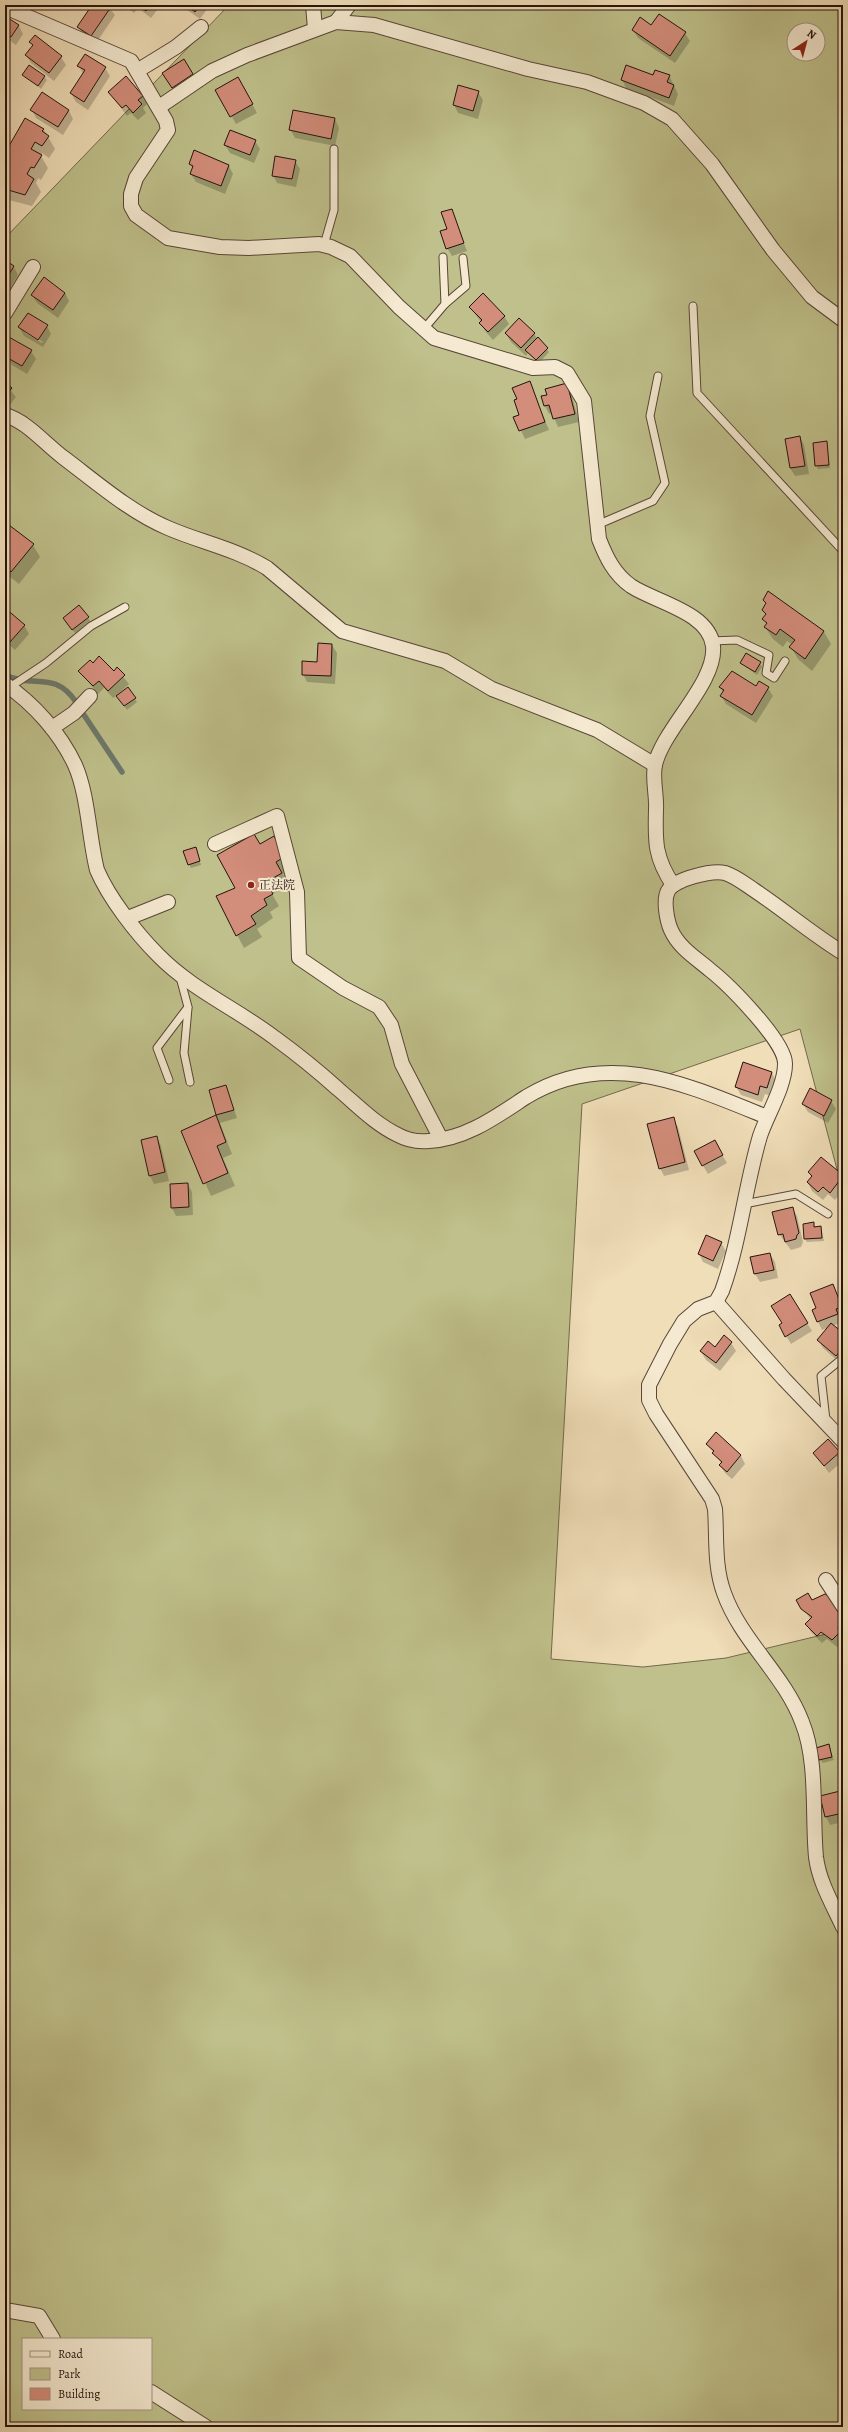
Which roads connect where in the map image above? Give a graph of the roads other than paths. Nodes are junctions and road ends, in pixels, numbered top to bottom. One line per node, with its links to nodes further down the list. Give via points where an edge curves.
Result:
1 (313, 5): 6 (street)
2 (349, 5): 4 (street)
3 (5, 7): 7 (street, via 131,61)
4 (336, 22): 6 (street); 17 (street, via 374,25 521,67 587,82 644,103 672,119 712,164 773,250 812,297)
5 (201, 27): 7 (street, via 176,48)
6 (315, 29): 8 (street, via 212,71)
7 (137, 71): 8 (street, via 141,82)
8 (159, 107): 10 (street, via 168,130 136,178 131,194 131,206 136,215 168,238 204,246 249,248)
9 (334, 149): 10 (lane, via 334,210)
10 (324, 245): 18 (street, via 350,256)
11 (443, 257): 14 (lane)
12 (463, 258): 14 (lane, via 466,286)
13 (33, 267): 16 (street)
14 (445, 304): 18 (lane)
15 (694, 306): 22 (lane, via 697,393)
16 (5, 313)
17 (843, 320)
18 (423, 330): 21 (street, via 434,338 463,348 533,368 555,367 567,372 584,401)
19 (658, 376): 21 (lane, via 650,416 665,483 653,501)
20 (5, 415): 29 (street, via 22,424 66,460 138,511 167,527 253,559 342,630 445,661 492,689 597,730)
21 (597, 525): 24 (street, via 599,539 616,572 631,586 688,613 699,623)
22 (843, 551)
23 (126, 606): 26 (lane, via 91,626 46,663)
24 (711, 641): 25 (lane, via 737,640 769,655 766,674 774,678); 29 (street, via 712,661 702,683)
25 (785, 661)
26 (10, 685): 28 (street)
27 (90, 696): 28 (street, via 74,713)
28 (52, 728): 33 (street, via 75,766 97,870 104,886)
29 (654, 765): 31 (street, via 656,848 661,868)
30 (215, 844): 40 (street, via 277,816 297,892 299,958 343,988 379,1006 391,1025 402,1064)
31 (673, 885): 34 (street, via 713,872 726,873); 39 (street, via 666,896 670,929 677,941 728,985 753,1012 782,1051 786,1064)
32 (168, 902): 33 (street)
33 (128, 918): 35 (street, via 157,954)
34 (843, 953)
35 (179, 974): 36 (lane); 40 (street, via 275,1037 373,1120 399,1136 412,1140)
36 (188, 1007): 37 (lane, via 156,1048); 38 (lane, via 184,1053)
37 (169, 1080)
38 (190, 1082)
39 (767, 1117): 40 (street, via 708,1093 659,1078 613,1071 575,1076 547,1086 467,1132); 41 (street)
40 (442, 1139)
41 (744, 1204): 42 (lane, via 796,1194); 43 (street, via 727,1276)
42 (828, 1214)
43 (716, 1302): 45 (street); 49 (street, via 698,1309 684,1321 649,1385 649,1400 667,1433 712,1499 716,1518 718,1571 724,1594 740,1625 789,1696 802,1721 811,1768 816,1858 824,1888)
44 (843, 1358): 45 (lane, via 821,1376)
45 (826, 1422): 46 (street)
46 (843, 1441)
47 (826, 1580): 48 (street)
48 (843, 1606)
49 (843, 1927)
50 (5, 2310): 51 (street, via 39,2316)
51 (52, 2338)
52 (152, 2393): 53 (street)
53 (206, 2427)

